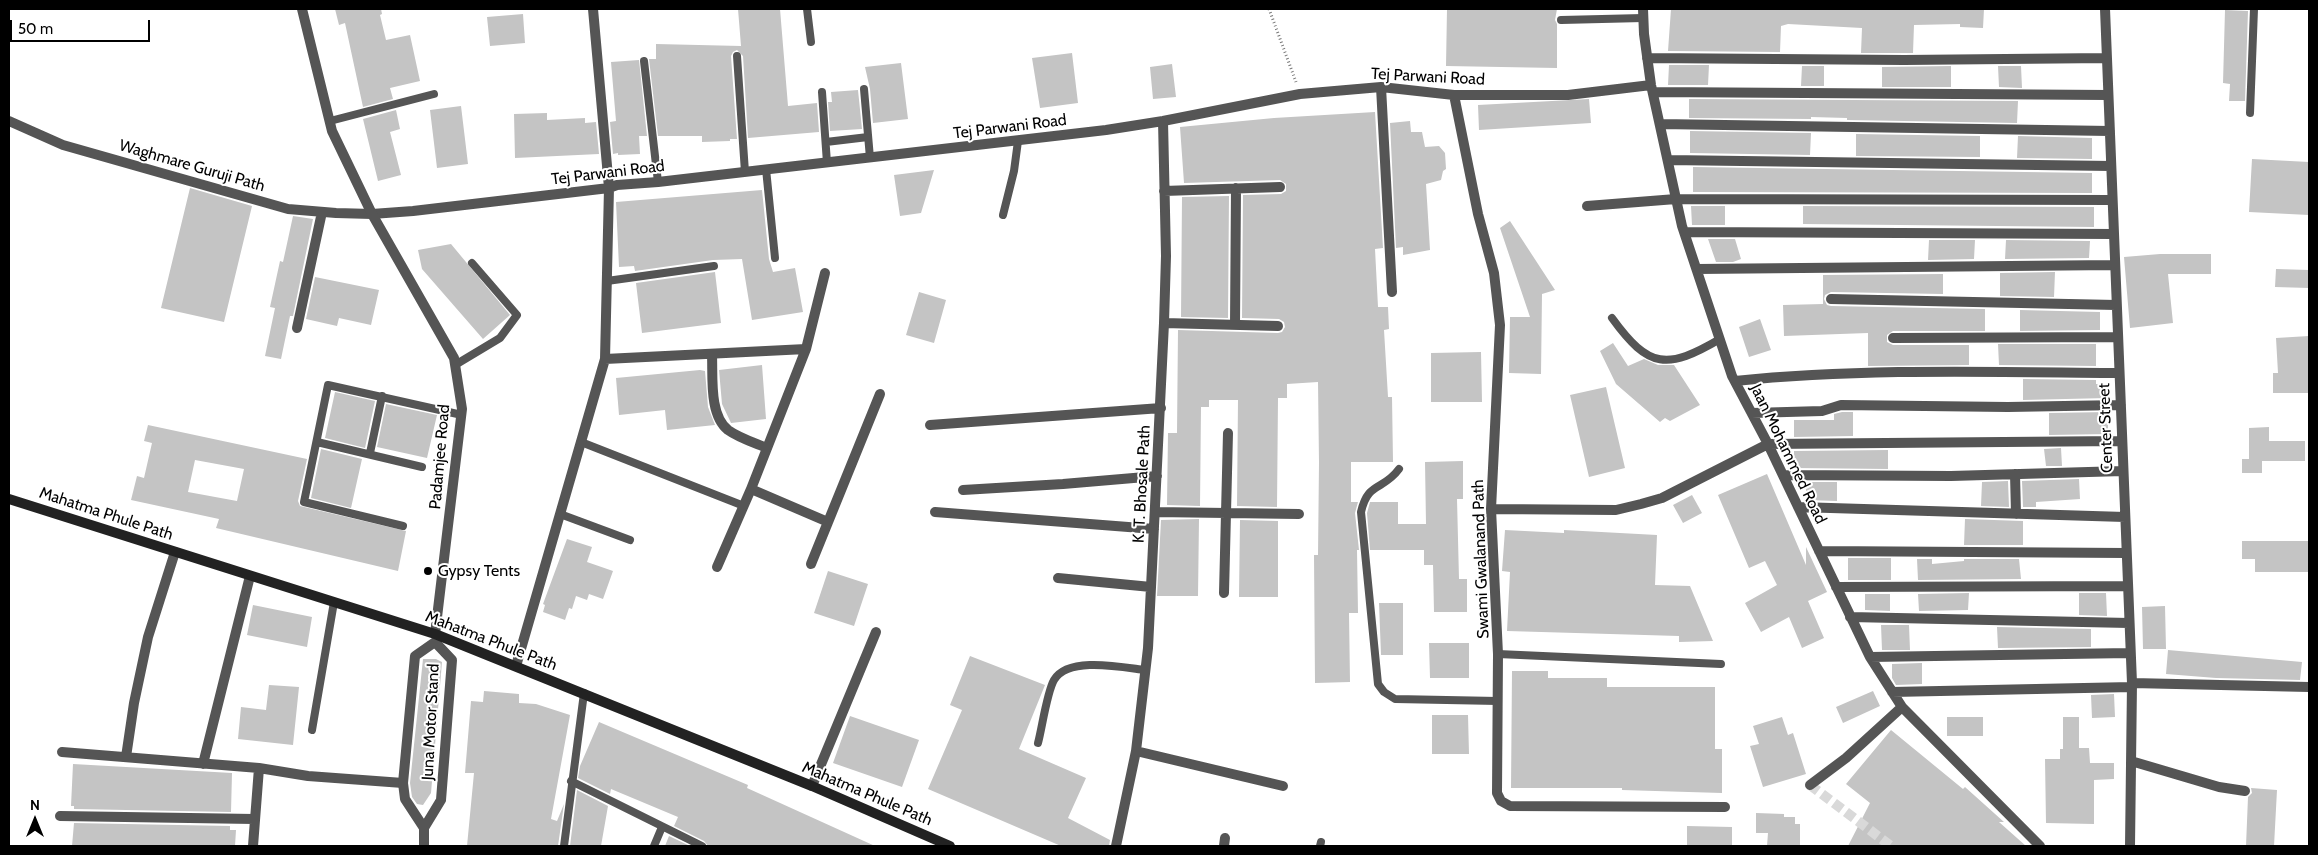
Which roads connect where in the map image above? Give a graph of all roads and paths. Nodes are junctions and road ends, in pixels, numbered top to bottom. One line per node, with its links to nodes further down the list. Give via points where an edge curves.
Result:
1 (302, 9): 23 (street, Padamjee Road)
2 (593, 9): 39 (street)
3 (807, 9): 9 (lane)
4 (1269, 9): 19 (path)
5 (2105, 9): 12 (street, Center Street)
6 (2254, 9): 22 (lane)
7 (1643, 14): 8 (lane); 11 (street, Jaan Mohammed Road)
8 (1560, 20)
9 (811, 42)
10 (737, 56): 36 (lane)
11 (1647, 58): 12 (street); 16 (street, Jaan Mohammed Road)
12 (2107, 58): 21 (street, Center Street)
13 (644, 61): 37 (lane)
14 (1381, 87): 19 (street, Tej Parwani Road); 20 (street, Tej Parwani Road); 57 (street)
15 (864, 89): 28 (lane)
16 (1652, 89): 20 (street, Tej Parwani Road, via 1568,95); 21 (street, Tej Parwani Road); 26 (street, Jaan Mohammed Road)
17 (822, 92): 30 (lane)
18 (434, 94): 23 (lane)
19 (1300, 94): 24 (street, Tej Parwani Road)
20 (1454, 94): 99 (street, Swami Gwalanand Path, via 1478,214 1494,273 1500,325)
21 (2108, 95): 27 (street, Center Street)
22 (2250, 113)
23 (330, 121): 46 (street, Padamjee Road)
24 (1163, 121): 29 (street, Tej Parwani Road); 41 (street, K. T. Bhosale Path)
25 (9, 122): 45 (street, Waghmare Guruji Path, via 63,145 288,208)
26 (1660, 124): 27 (street); 32 (street, Jaan Mohammed Road)
27 (2110, 131): 34 (street, Center Street)
28 (868, 137): 30 (lane); 31 (lane)
29 (1018, 141): 31 (street, Tej Parwani Road); 47 (lane)
30 (826, 142): 33 (lane)
31 (870, 158): 33 (street, Tej Parwani Road)
32 (1668, 160): 34 (street); 42 (street, Jaan Mohammed Road)
33 (827, 163): 35 (street, Tej Parwani Road)
34 (2111, 166): 43 (street, Center Street)
35 (766, 169): 36 (street, Tej Parwani Road); 50 (lane)
36 (745, 172): 37 (street, Tej Parwani Road)
37 (658, 182): 39 (street, Tej Parwani Road)
38 (1280, 187): 40 (street)
39 (609, 188): 46 (street, Tej Parwani Road); 56 (street)
40 (1236, 188): 41 (street); 62 (street)
41 (1164, 190): 61 (street, K. T. Bhosale Path)
42 (1676, 199): 43 (street); 44 (street); 48 (street, Jaan Mohammed Road)
43 (2112, 200): 49 (street, Center Street)
44 (1587, 206)
45 (322, 212): 46 (street, Waghmare Guruji Path); 64 (street)
46 (372, 214): 71 (street, Padamjee Road)
47 (1003, 215)
48 (1685, 232): 49 (street); 54 (street, Jaan Mohammed Road)
49 (2114, 234): 52 (street, Center Street)
50 (775, 258)
51 (472, 263): 71 (lane, via 517,315 500,338)
52 (2115, 265): 54 (street); 59 (street, Center Street)
53 (714, 266): 56 (lane)
54 (1697, 269): 67 (street, Jaan Mohammed Road)
55 (825, 274): 68 (street)
56 (607, 281): 70 (street)
57 (1392, 292)
58 (1831, 299): 59 (street)
59 (2116, 305): 65 (street, Center Street)
60 (1612, 318): 67 (lane, via 1627,339 1648,357 1662,360 1688,357)
61 (1164, 324): 62 (street); 77 (street, K. T. Bhosale Path)
62 (1235, 325): 63 (street)
63 (1278, 326)
64 (297, 328)
65 (2118, 336): 66 (street); 72 (street, Center Street)
66 (1893, 338)
67 (1720, 339): 73 (street, Jaan Mohammed Road)
68 (806, 349): 69 (street); 86 (street)
69 (712, 355): 70 (street); 86 (street, via 715,406 719,418 727,430)
70 (605, 359): 84 (street)
71 (455, 365): 79 (street, Padamjee Road)
72 (2119, 373): 73 (street, via 1888,372 1801,374); 76 (street, Center Street)
73 (1735, 381): 78 (street, Jaan Mohammed Road)
74 (880, 394): 107 (street)
75 (382, 396): 79 (lane); 83 (lane, via 328,385); 87 (lane)
76 (2120, 404): 78 (street, via 2008,407 1841,404 1822,411); 82 (street, Center Street)
77 (1161, 408): 80 (street); 93 (street, K. T. Bhosale Path)
78 (1752, 413): 85 (street, Jaan Mohammed Road)
79 (462, 415): 126 (street, Padamjee Road)
80 (930, 425)
81 (1228, 433): 103 (street)
82 (2122, 441): 85 (street); 90 (street, Center Street)
83 (317, 442): 87 (lane); 108 (lane, via 304,502)
84 (581, 442): 97 (lane); 102 (street)
85 (1768, 444): 92 (street, Jaan Mohammed Road); 99 (street, via 1662,498 1616,510)
86 (767, 448): 94 (street)
87 (370, 453): 88 (lane)
88 (422, 467)
89 (1399, 469): 137 (lane, via 1393,478 1370,491 1361,512 1378,684 1396,699)
90 (2123, 471): 91 (street); 106 (street, Center Street)
91 (2015, 474): 92 (street); 105 (street)
92 (1783, 475): 98 (street, Jaan Mohammed Road)
93 (1157, 476): 95 (street); 101 (street, K. T. Bhosale Path)
94 (751, 489): 97 (street); 107 (street)
95 (963, 490)
96 (9, 499): 112 (main road, Mahatma Phule Path)
97 (744, 506): 115 (street)
98 (1798, 507): 105 (street); 111 (street, Jaan Mohammed Road)
99 (1492, 509): 128 (street, Swami Gwalanand Path)
100 (935, 512): 109 (street)
101 (1156, 512): 103 (street); 109 (street, K. T. Bhosale Path)
102 (560, 514): 110 (lane); 131 (street)
103 (1226, 514): 104 (street); 121 (street)
104 (1299, 514)
105 (2016, 514): 106 (street)
106 (2125, 517): 113 (street, Center Street)
107 (828, 522): 114 (street)
108 (404, 526)
109 (1154, 529): 118 (street, K. T. Bhosale Path)
110 (630, 540)
111 (1819, 551): 113 (street); 120 (street, Jaan Mohammed Road)
112 (175, 552): 116 (main road, Mahatma Phule Path); 143 (street, via 148,637)
113 (2126, 553): 119 (street, Center Street)
114 (811, 564)
115 (717, 567)
116 (250, 576): 122 (main road, Mahatma Phule Path); 145 (street)
117 (1058, 578): 118 (street)
118 (1151, 586): 132 (street, K. T. Bhosale Path)
119 (2128, 586): 120 (street); 124 (street, Center Street)
120 (1836, 587): 123 (street, Jaan Mohammed Road)
121 (1224, 593)
122 (334, 602): 126 (main road, Mahatma Phule Path); 139 (lane)
123 (1850, 617): 124 (street); 129 (street, Jaan Mohammed Road)
124 (2129, 623): 127 (street, Center Street)
125 (876, 632): 150 (street)
126 (435, 638): 131 (main road, Mahatma Phule Path); 149 (street, Juna Motor Stand, via 415,656); 157 (street, Juna Motor Stand, via 452,660 441,800)
127 (2130, 653): 129 (street); 133 (street, Center Street)
128 (1498, 654): 130 (lane); 137 (street, Swami Gwalanand Path)
129 (1870, 657): 135 (street, Jaan Mohammed Road)
130 (1721, 664)
131 (516, 666): 136 (main road, Mahatma Phule Path)
132 (1145, 670): 140 (lane, via 1074,665 1061,672 1053,681); 142 (street, K. T. Bhosale Path)
133 (2132, 685): 134 (street); 135 (street); 144 (street, Center Street)
134 (2309, 686)
135 (1892, 692): 138 (street, Jaan Mohammed Road)
136 (584, 693): 147 (lane); 150 (main road, Mahatma Phule Path)
137 (1498, 701): 153 (street, Swami Gwalanand Path, via 1497,793 1501,801 1510,806)
138 (1902, 707): 148 (street); 165 (street, Jaan Mohammed Road)
139 (312, 730)
140 (1038, 743)
141 (62, 752): 143 (street)
142 (1136, 752): 151 (street); 164 (street, K. T. Bhosale Path)
143 (126, 757): 145 (street)
144 (2131, 761): 152 (street, via 2219,787); 166 (street, Center Street)
145 (202, 764): 146 (street)
146 (259, 768): 149 (street, via 308,776); 155 (street)
147 (572, 781): 156 (lane); 160 (lane)
148 (1814, 782)
149 (403, 783): 157 (street, Juna Motor Stand, via 405,799)
150 (812, 786): 163 (main road, Mahatma Phule Path)
151 (1283, 786)
152 (2245, 791)
153 (1725, 807)
154 (60, 816): 155 (street)
155 (254, 820): 158 (street)
156 (662, 827): 161 (lane); 162 (lane)
157 (424, 828): 159 (street)
158 (253, 846)
159 (424, 846)
160 (564, 846)
161 (654, 846)
162 (702, 846)
163 (950, 846)
164 (1116, 846)
165 (2040, 846)
166 (2130, 846)

